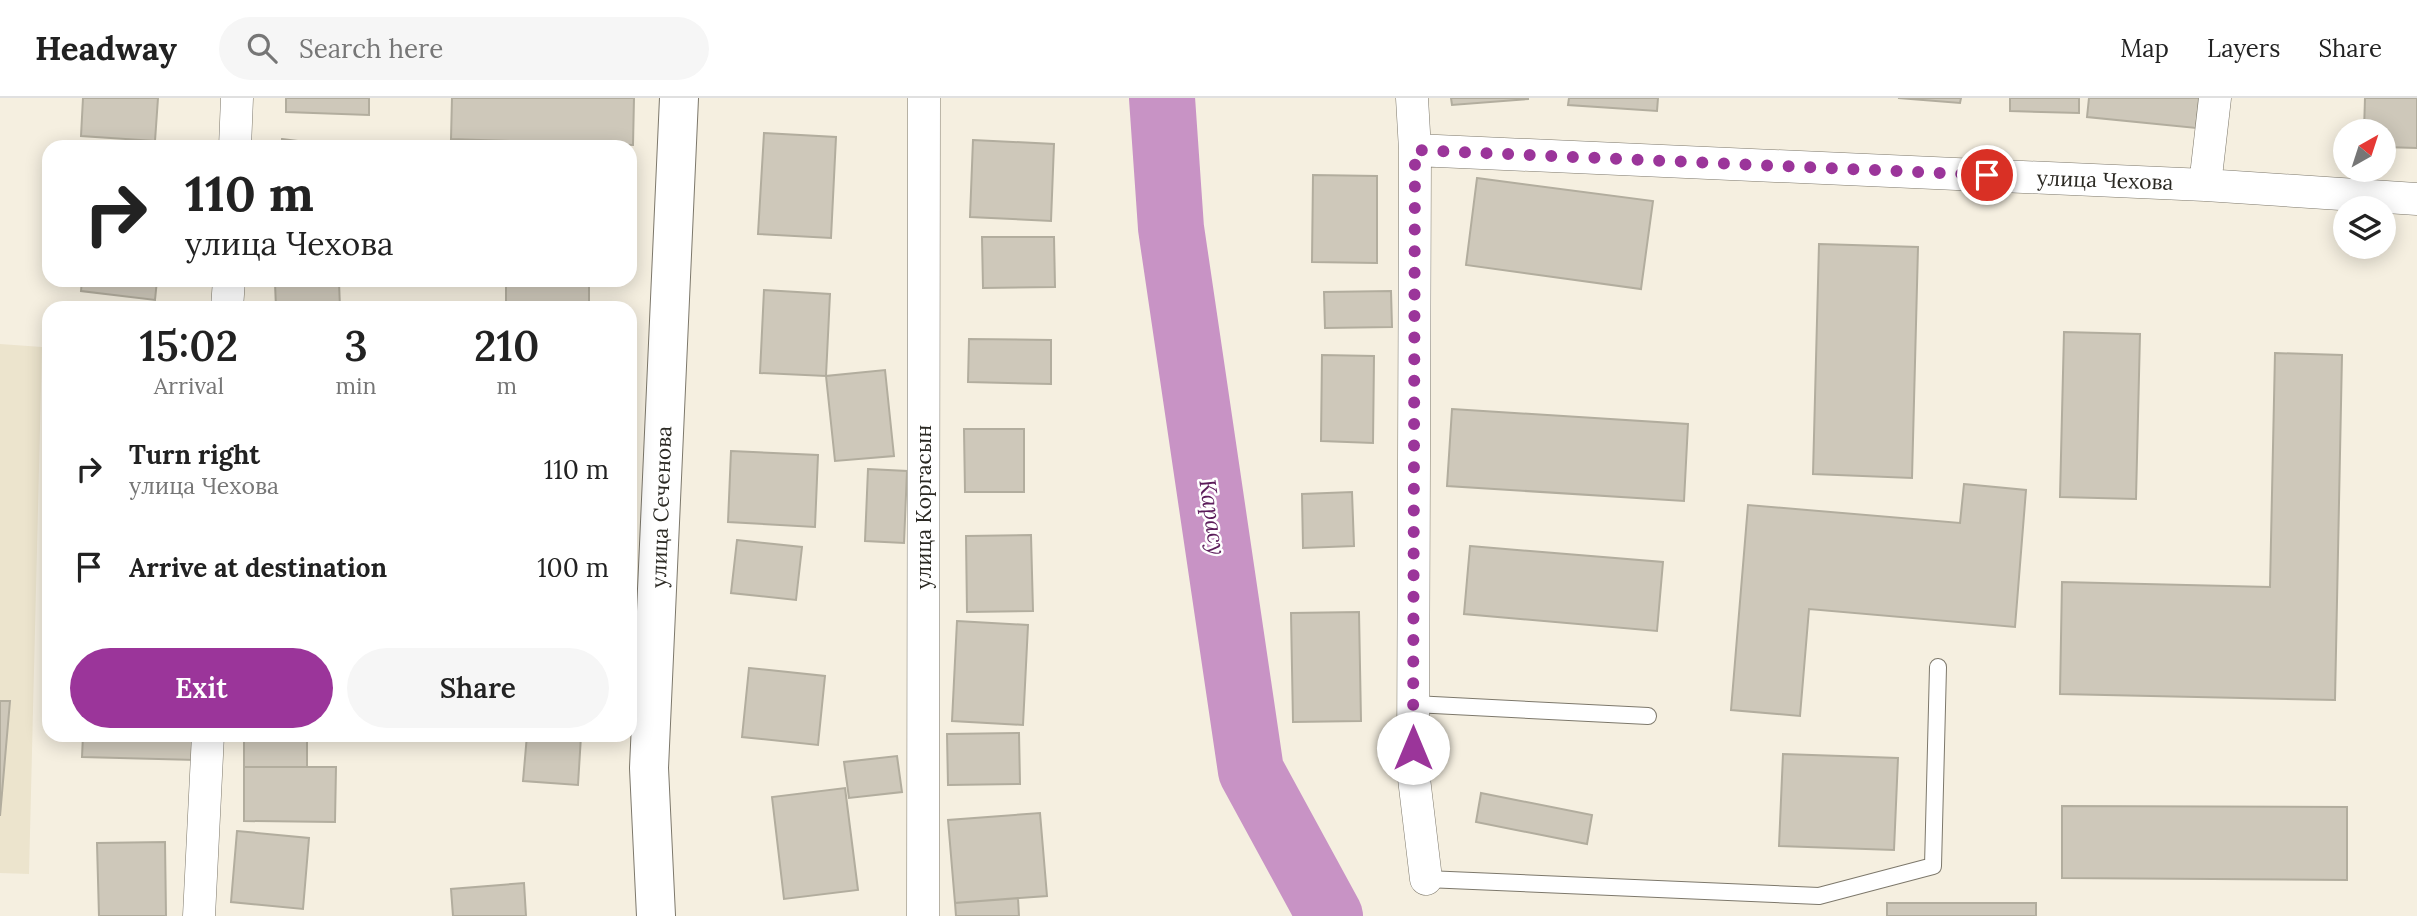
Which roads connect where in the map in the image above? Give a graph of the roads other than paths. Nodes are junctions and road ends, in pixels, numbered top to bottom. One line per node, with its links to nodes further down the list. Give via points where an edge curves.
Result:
1 (237, 98): 6 (street)
2 (678, 98): 16 (street, улица Сеченова, via 649,768)
3 (923, 98): 17 (street, улица Коргасын)
4 (1412, 98): 7 (street)
5 (2214, 98): 8 (street)
6 (235, 140)
7 (1415, 150): 8 (street, улица Чехова); 11 (street)
8 (2205, 185): 9 (street, улица Чехова)
9 (2417, 199)
10 (1938, 667): 14 (lane, via 1933,866 1819,895)
11 (1414, 704): 12 (lane); 14 (street, via 1413,770)
12 (1648, 716)
13 (208, 742): 15 (street)
14 (1426, 879)
15 (199, 916)
16 (656, 916)
17 (923, 916)

